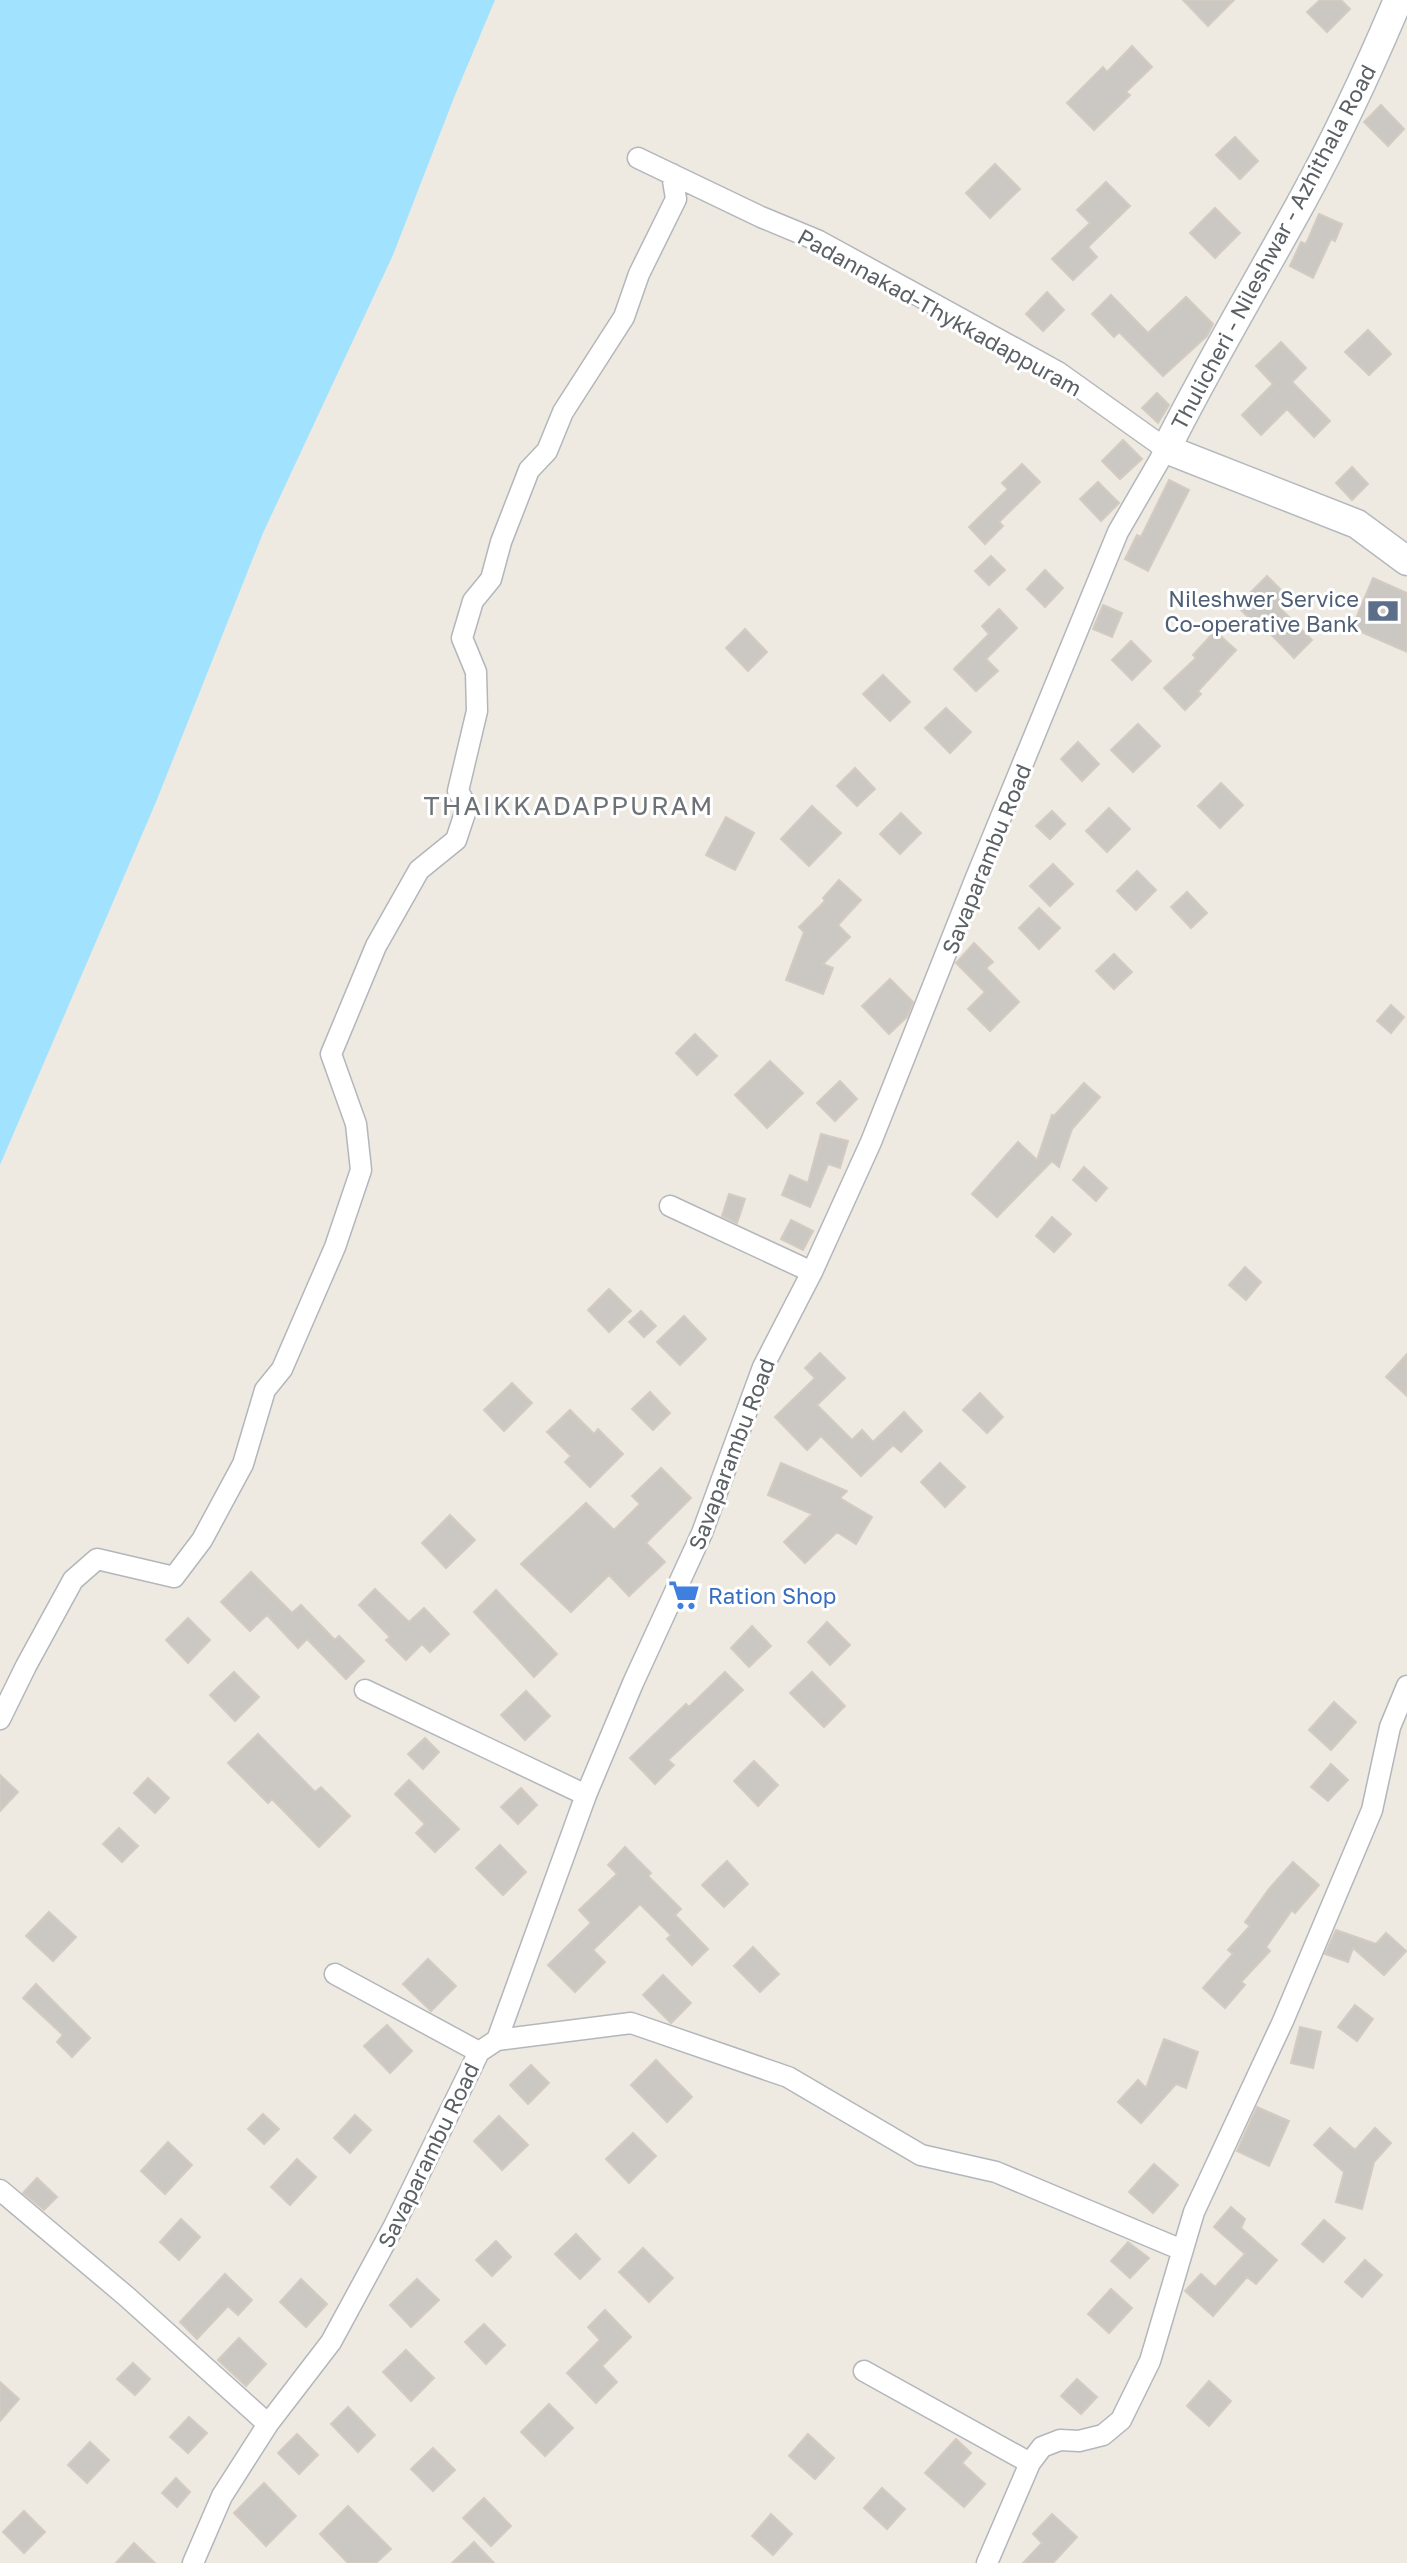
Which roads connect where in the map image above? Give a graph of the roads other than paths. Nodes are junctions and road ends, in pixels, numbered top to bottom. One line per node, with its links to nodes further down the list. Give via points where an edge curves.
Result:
1 (1398, 0): 4 (main road, Thulicheri - Nileshwar - Azhithala Road, via 1302,201)
2 (638, 158): 3 (street, Padannakad-Thykkadappuram)
3 (672, 174): 4 (street, Padannakad-Thykkadappuram, via 819,241 1058,372); 10 (street, via 676,199 624,317 563,412 547,451 529,470 491,579 473,601 462,638 476,672 477,711 458,791 467,807 456,840 419,870 376,946 331,1054 356,1124 361,1170 335,1247 282,1369 265,1390 243,1464 202,1540 174,1577 97,1559 73,1580)
4 (1166, 449): 5 (main road, Padannakad-Thykkadappuram, via 1357,524); 7 (street, Savaparambu Road, via 1118,532 871,1142)
5 (1407, 561)
6 (670, 1206): 7 (street)
7 (812, 1272): 11 (street, Savaparambu Road, via 763,1367 702,1533)
8 (1407, 1686): 16 (street, via 1390,1727 1372,1810 1283,2021 1194,2212)
9 (365, 1690): 11 (street)
10 (0, 1719)
11 (586, 1795): 13 (street, Savaparambu Road)
12 (335, 1974): 14 (street)
13 (497, 2040): 14 (street, Savaparambu Road); 16 (street, via 631,2023 788,2077 921,2155 996,2172)
14 (479, 2052): 18 (street, Savaparambu Road, via 331,2342)
15 (0, 2190): 18 (street)
16 (1182, 2250): 19 (street, via 1150,2361 1121,2420 1103,2435 1042,2447)
17 (864, 2371): 19 (street)
18 (268, 2424): 20 (street, Savaparambu Road, via 222,2496)
19 (1030, 2463): 21 (street)
20 (193, 2563)
21 (987, 2563)

